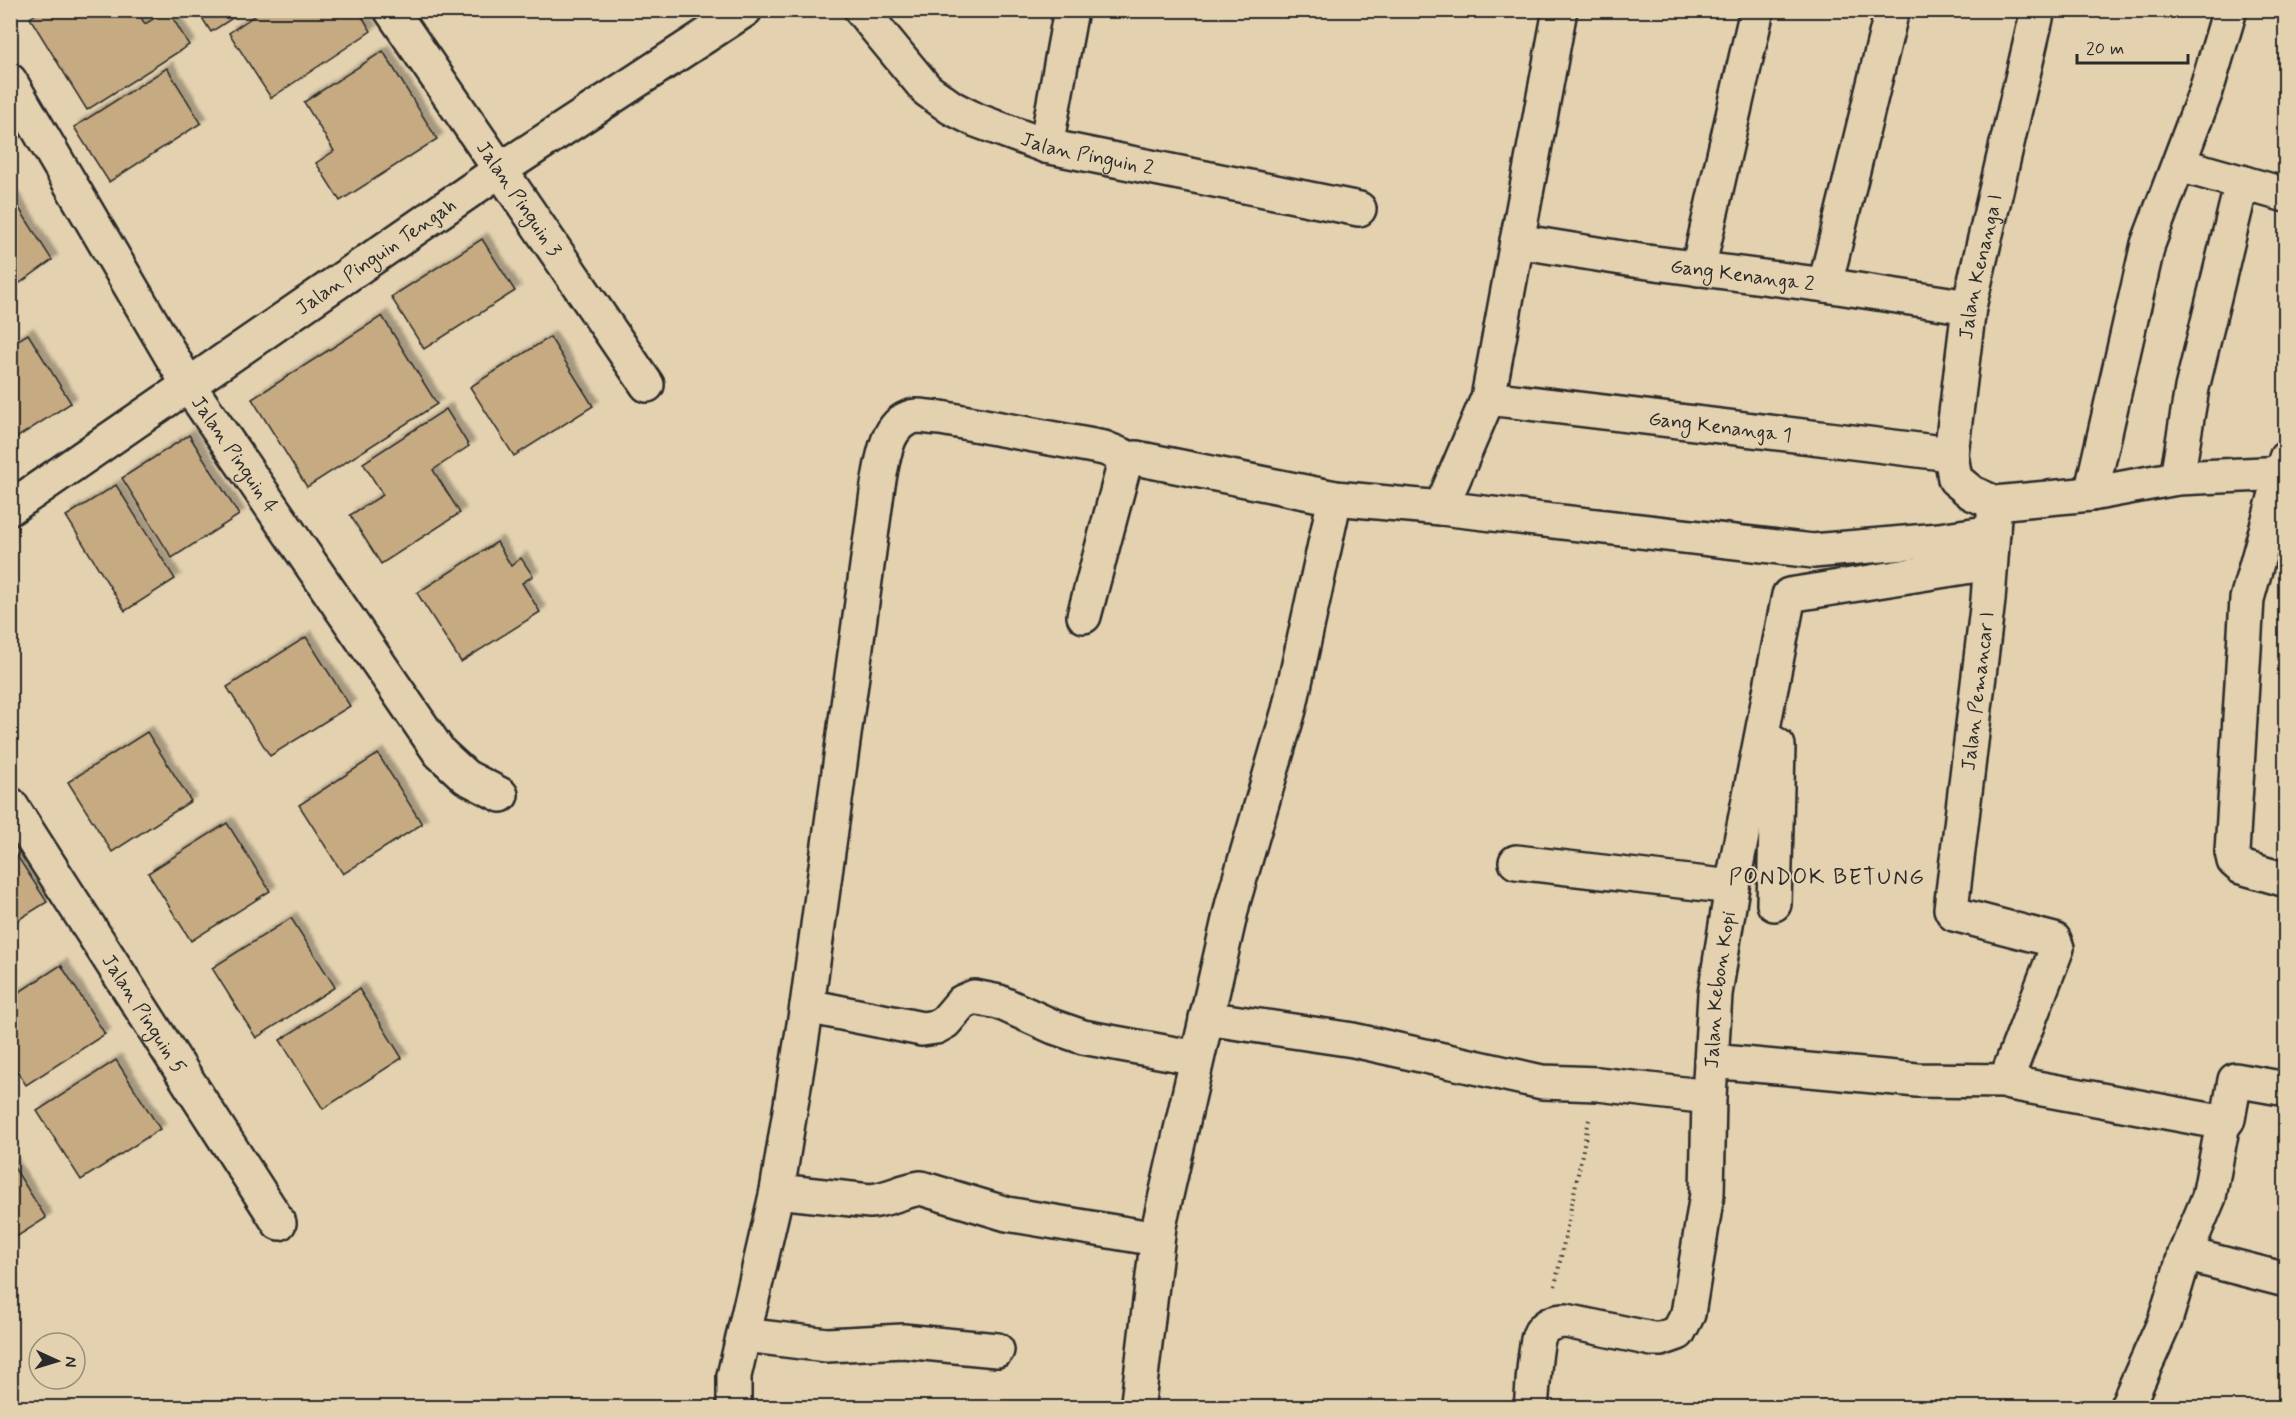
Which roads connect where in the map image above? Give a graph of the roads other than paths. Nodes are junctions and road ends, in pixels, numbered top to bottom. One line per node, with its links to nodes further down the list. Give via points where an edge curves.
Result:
1 (391, 10): 13 (street, Jalan Pinguin 3)
2 (746, 10): 13 (street, Jalan Pinguin Tengah)
3 (861, 10): 11 (street, Jalan Pinguin 2, via 927,90 976,120)
4 (1071, 10): 11 (street)
5 (1560, 10): 17 (street)
6 (1757, 10): 18 (street)
7 (1892, 10): 19 (street)
8 (2038, 10): 20 (street, Jalan Kenanga I)
9 (2230, 10): 12 (street)
10 (10, 81): 22 (street, Jalan Pinguin 4)
11 (1046, 146): 16 (street, Jalan Pinguin 2)
12 (2180, 165): 14 (street); 28 (street, via 2148,244)
13 (500, 170): 21 (street, Jalan Pinguin 3); 22 (street, Jalan Pinguin Tengah)
14 (2242, 182): 15 (street); 27 (street, via 2192,388)
15 (2286, 195)
16 (1359, 208)
17 (1517, 241): 18 (street, Gang Kenanga 2); 23 (street)
18 (1698, 269): 19 (street, Gang Kenanga 2)
19 (1824, 285): 20 (street, Gang Kenanga 2)
20 (1969, 307): 24 (street, Jalan Kenanga I)
21 (647, 385)
22 (189, 386): 30 (street, Jalan Pinguin Tengah); 35 (street, Jalan Pinguin 4, via 440,753 466,777)
23 (1488, 398): 24 (street, Gang Kenanga 1); 31 (street)
24 (1951, 454): 32 (street, Jalan Kenanga I, via 1955,479 1972,493)
25 (1131, 459): 29 (street); 33 (street, via 1125,462); 41 (street, via 1104,448 918,416 897,426 887,442)
26 (2284, 468): 27 (street); 38 (street, via 2247,599 2232,852 2241,867)
27 (2177, 478): 28 (street)
28 (2091, 495): 32 (street)
29 (1335, 498): 31 (street); 42 (street, via 1289,710 1233,902)
30 (10, 508)
31 (1441, 508): 32 (street, via 1813,551)
32 (1993, 533): 34 (street, Jalan Kebon Kopi, via 1789,595); 45 (street, Jalan Pemancar I, via 1951,909 1954,914 2054,940 2057,948)
33 (1084, 616)
34 (1761, 736): 39 (street, Jalan Kebon Kopi); 40 (street, via 1778,746)
35 (501, 795)
36 (10, 804): 50 (street, Jalan Pinguin 5)
37 (1516, 862): 39 (street)
38 (2286, 880)
39 (1732, 887): 44 (street, Jalan Kebon Kopi, via 1715,994)
40 (1774, 904)
41 (807, 1006): 43 (street, via 922,1029 945,1022 962,1002 974,997 999,1002 1083,1037); 49 (street)
42 (1206, 1018): 43 (street); 47 (street, via 1353,1040 1542,1082 1598,1084)
43 (1197, 1058): 51 (street)
44 (1712, 1061): 45 (street, via 1917,1080); 47 (street, Jalan Kebon Kopi)
45 (2007, 1079): 48 (street, via 2013,1084)
46 (2286, 1089): 48 (street, via 2235,1080 2228,1119)
47 (1709, 1097): 58 (street, Jalan Kebon Kopi, via 1707,1194 1688,1314 1678,1333 1661,1339 1556,1321 1539,1337)
48 (2223, 1123): 52 (street, via 2209,1197)
49 (777, 1191): 51 (street, via 870,1201 921,1188 1007,1214); 54 (street)
50 (279, 1223)
51 (1157, 1239): 56 (street)
52 (2185, 1254): 53 (street); 59 (street, via 2165,1321)
53 (2286, 1280)
54 (744, 1335): 55 (street, via 827,1345 903,1341); 57 (street, via 734,1376)
55 (997, 1350)
56 (1137, 1406)
57 (736, 1407)
58 (1531, 1407)
59 (2126, 1407)

